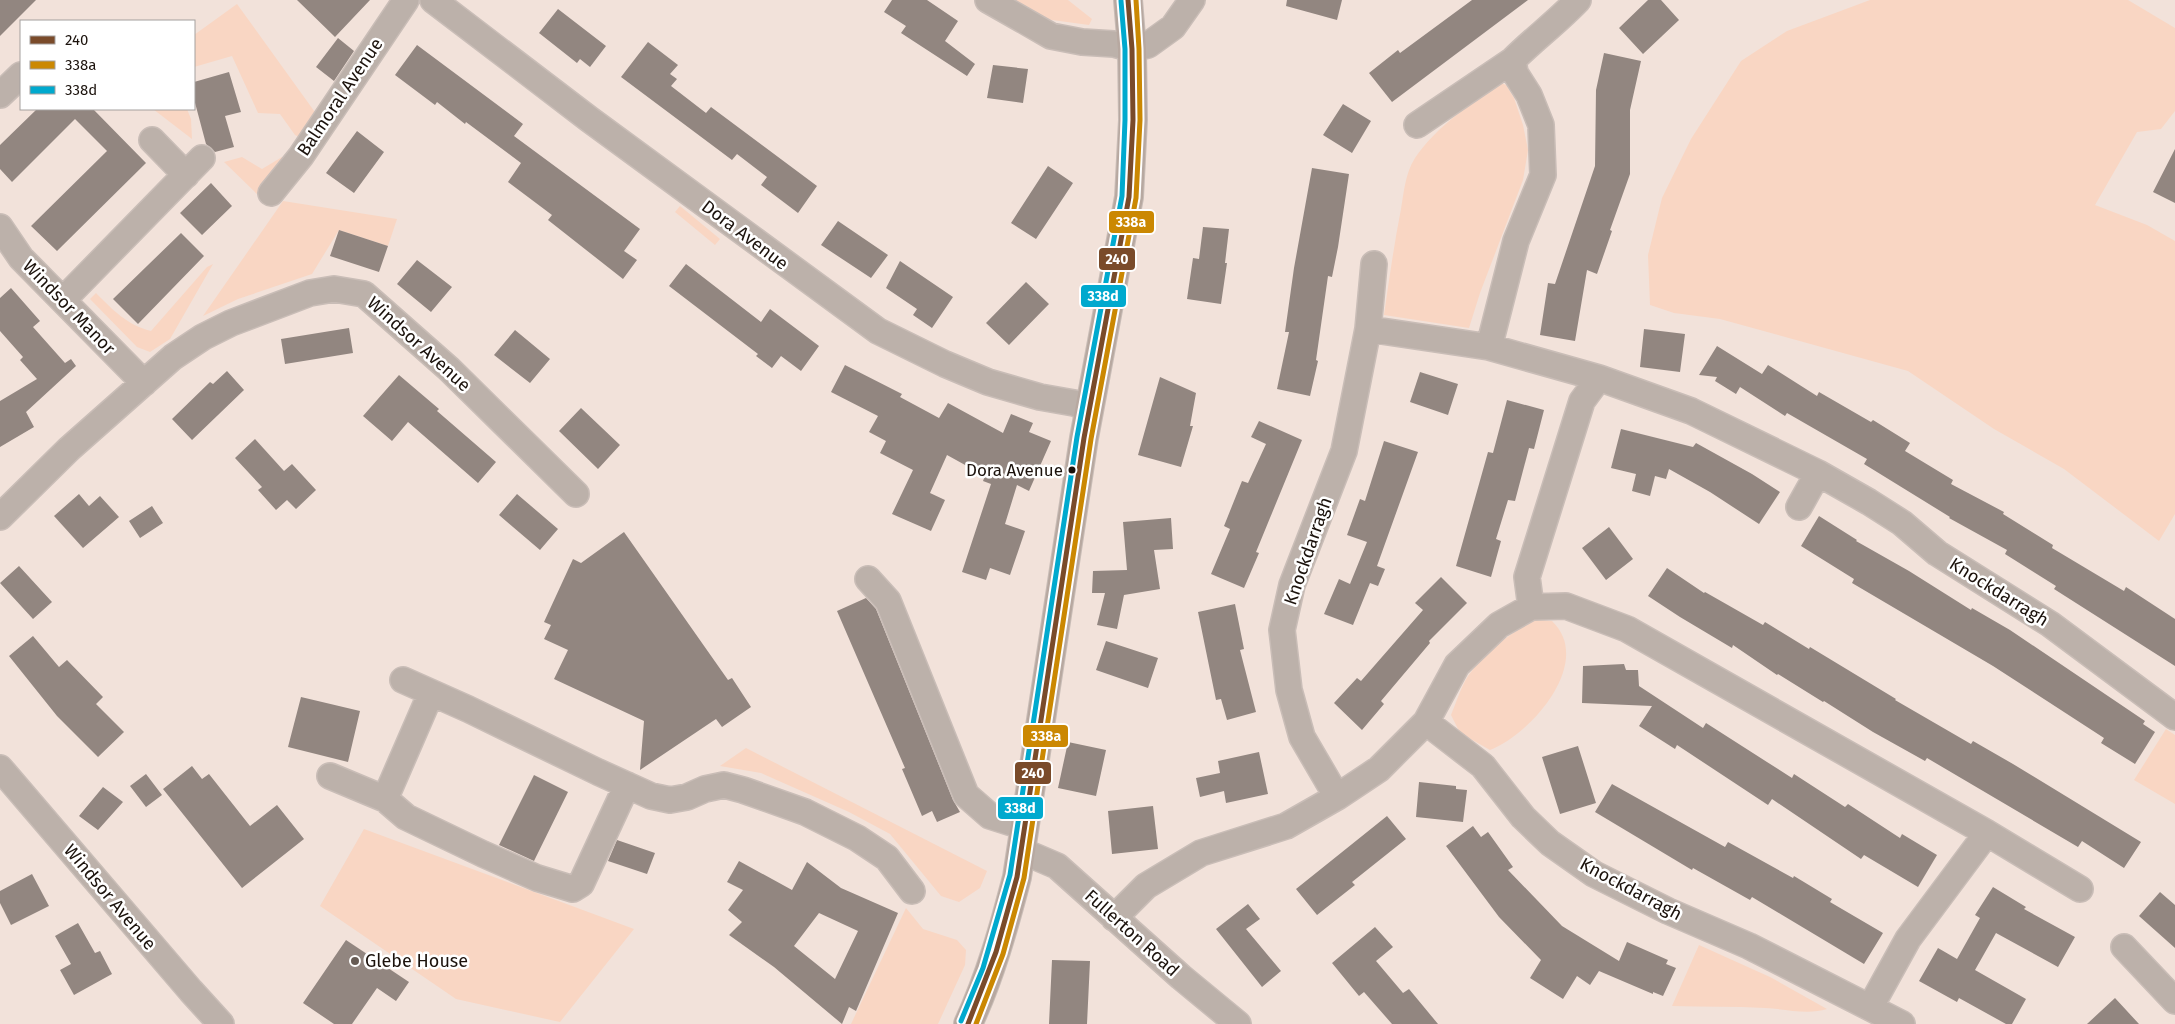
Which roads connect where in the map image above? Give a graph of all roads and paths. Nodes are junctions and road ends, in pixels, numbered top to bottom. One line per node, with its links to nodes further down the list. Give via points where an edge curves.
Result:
1 (406, 0): 13 (street, Balmoral Avenue, via 301,156)
2 (433, 0): 21 (street, Dora Avenue, via 878,332 988,382)
3 (988, 0): 7 (street, via 1051,36)
4 (1128, 0): 7 (main road)
5 (1192, 0): 7 (street, via 1173,27 1148,45)
6 (1578, 0): 8 (street)
7 (1132, 49): 21 (main road, via 1130,197)
8 (1513, 60): 11 (street); 18 (street, via 1515,73 1529,95 1541,125 1543,175 1516,241)
9 (20, 76): 10 (street)
10 (0, 95)
11 (1417, 125)
12 (152, 140): 16 (street, via 194,166)
13 (271, 193)
14 (0, 227): 16 (street, Windsor Manor, via 21,258)
15 (1374, 264): 17 (street, Knockdarragh)
16 (63, 300): 20 (street, Windsor Manor)
17 (1368, 329): 18 (street, Knockdarragh); 35 (street, Knockdarragh, via 1344,452 1292,585 1282,630 1289,690 1302,737)
18 (1489, 347): 19 (street, Knockdarragh)
19 (1599, 378): 22 (street, Knockdarragh, via 1691,411); 27 (street, via 1582,401 1527,576)
20 (144, 383): 23 (street, Windsor Avenue, via 173,357 203,337 268,308 310,293 334,289 364,294 449,370); 25 (street, Windsor Avenue, via 69,449)
21 (1090, 409): 38 (main road)
22 (1818, 473): 24 (street); 30 (street, Knockdarragh, via 1902,523 1937,552 2050,624)
23 (576, 494)
24 (1799, 507)
25 (0, 517)
26 (868, 579): 38 (street, Fullerton Road, via 888,601 966,795)
27 (1531, 607): 31 (street, via 1499,625 1457,665); 37 (street, via 1566,606 1627,628)
28 (403, 680): 29 (street)
29 (431, 693): 34 (street); 36 (street)
30 (2175, 717)
31 (1426, 722): 35 (street, via 1379,769); 44 (street, Knockdarragh, via 1483,766 1523,817 1550,843 1594,874)
32 (0, 768): 45 (street, Windsor Avenue)
33 (330, 776): 36 (street)
34 (628, 786): 36 (street, via 581,884 573,888 537,878 474,850 406,817); 40 (street, via 670,800 724,785 805,812 857,838 887,858)
35 (1337, 797): 41 (street, via 1286,826 1201,853 1146,886)
36 (384, 799)
37 (1987, 833): 39 (street); 44 (street, via 1908,939)
38 (1023, 839): 41 (street, Fullerton Road); 46 (main road, via 1003,932)
39 (2080, 889)
40 (912, 891)
41 (1114, 918): 47 (street, Fullerton Road)
42 (2124, 947): 43 (street)
43 (2175, 1001)
44 (1871, 1006): 48 (street, Knockdarragh)
45 (222, 1024)
46 (968, 1024)
47 (1238, 1024)
48 (1902, 1024)

